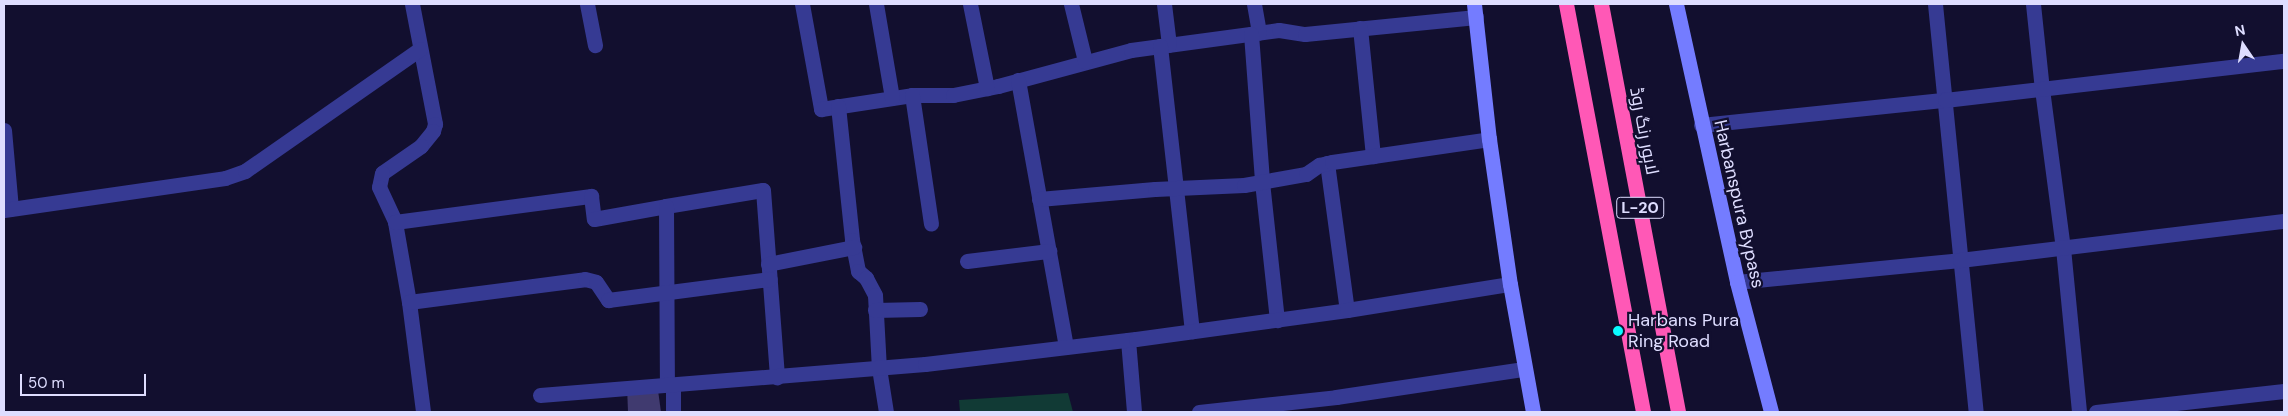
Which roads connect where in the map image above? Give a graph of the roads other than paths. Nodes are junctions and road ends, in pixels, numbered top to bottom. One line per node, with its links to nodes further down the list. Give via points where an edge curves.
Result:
1 (412, 4): 19 (street)
2 (587, 4): 17 (street)
3 (802, 4): 28 (street, via 821,109)
4 (876, 4): 26 (street)
5 (970, 4): 23 (street)
6 (1071, 4): 20 (street)
7 (1164, 4): 18 (street)
8 (1254, 4): 16 (street)
9 (1566, 4): 58 (highway, L-20)
10 (1601, 4): 57 (highway, لاہور رنگ روڈ / L-20)
11 (1676, 4): 29 (street, Harbanspura Bypass)
12 (1935, 4): 27 (street)
13 (2034, 4): 24 (street)
14 (1475, 11): 15 (street); 31 (street)
15 (1360, 28): 16 (street, via 1305,34 1279,30); 32 (street)
16 (1255, 33): 18 (street); 34 (street)
17 (596, 45)
18 (1165, 45): 20 (street); 35 (street)
19 (420, 49): 38 (street, via 245,171 225,178); 39 (street, via 435,124 422,146 386,168 379,178 379,187)
20 (1085, 61): 22 (street)
21 (2284, 61): 24 (street)
22 (1018, 80): 23 (street); 36 (street)
23 (987, 88): 25 (street, via 953,95)
24 (2042, 89): 27 (street); 43 (street)
25 (912, 95): 26 (street); 41 (street)
26 (892, 98): 28 (street)
27 (1945, 100): 29 (street); 45 (street)
28 (838, 106): 42 (street)
29 (1701, 125): 49 (street, Harbanspura Bypass)
30 (4, 130): 38 (street)
31 (1489, 138): 32 (street); 50 (street)
32 (1373, 156): 33 (street)
33 (1327, 163): 34 (street, via 1306,174); 55 (street)
34 (1262, 182): 35 (street); 56 (street)
35 (1176, 188): 36 (street); 59 (street)
36 (1039, 199): 44 (street)
37 (666, 206): 39 (street, via 594,219 591,196); 47 (street, via 763,190); 51 (street)
38 (8, 210)
39 (395, 222): 52 (street)
40 (2284, 222): 43 (street)
41 (931, 224)
42 (854, 247): 47 (street); 54 (street, via 858,271 875,295)
43 (2063, 248): 45 (street); 80 (street)
44 (1048, 251): 46 (street); 61 (street)
45 (1960, 260): 49 (street); 79 (street)
46 (966, 261)
47 (768, 264): 48 (street)
48 (770, 279): 51 (street); 64 (street)
49 (1737, 282): 78 (street, Harbanspura Bypass)
50 (1510, 284): 55 (street); 63 (street)
51 (666, 292): 52 (street, via 608,300 596,282 585,279); 65 (street)
52 (409, 302): 68 (street)
53 (920, 309): 54 (street)
54 (875, 310): 62 (street)
55 (1347, 310): 56 (street)
56 (1277, 320): 59 (street)
57 (1662, 323): 76 (highway, لاہور رنگ روڈ / L-20); 77 (highway)
58 (1628, 327): 74 (highway); 75 (highway, L-20)
59 (1192, 331): 60 (street)
60 (1128, 340): 61 (street); 71 (street)
61 (1066, 347): 62 (street)
62 (879, 368): 64 (street); 70 (street)
63 (1524, 369): 72 (street, via 1336,397); 73 (street)
64 (777, 377): 65 (street)
65 (670, 385): 67 (street); 69 (street)
66 (2284, 391): 81 (street)
67 (540, 395)
68 (423, 412)
69 (673, 412)
70 (886, 412)
71 (1134, 412)
72 (1199, 412)
73 (1533, 412)
74 (1637, 412)
75 (1643, 412)
76 (1678, 412)
77 (1686, 412)
78 (1771, 412)
79 (1976, 412)
80 (2079, 412)
81 (2096, 412)

